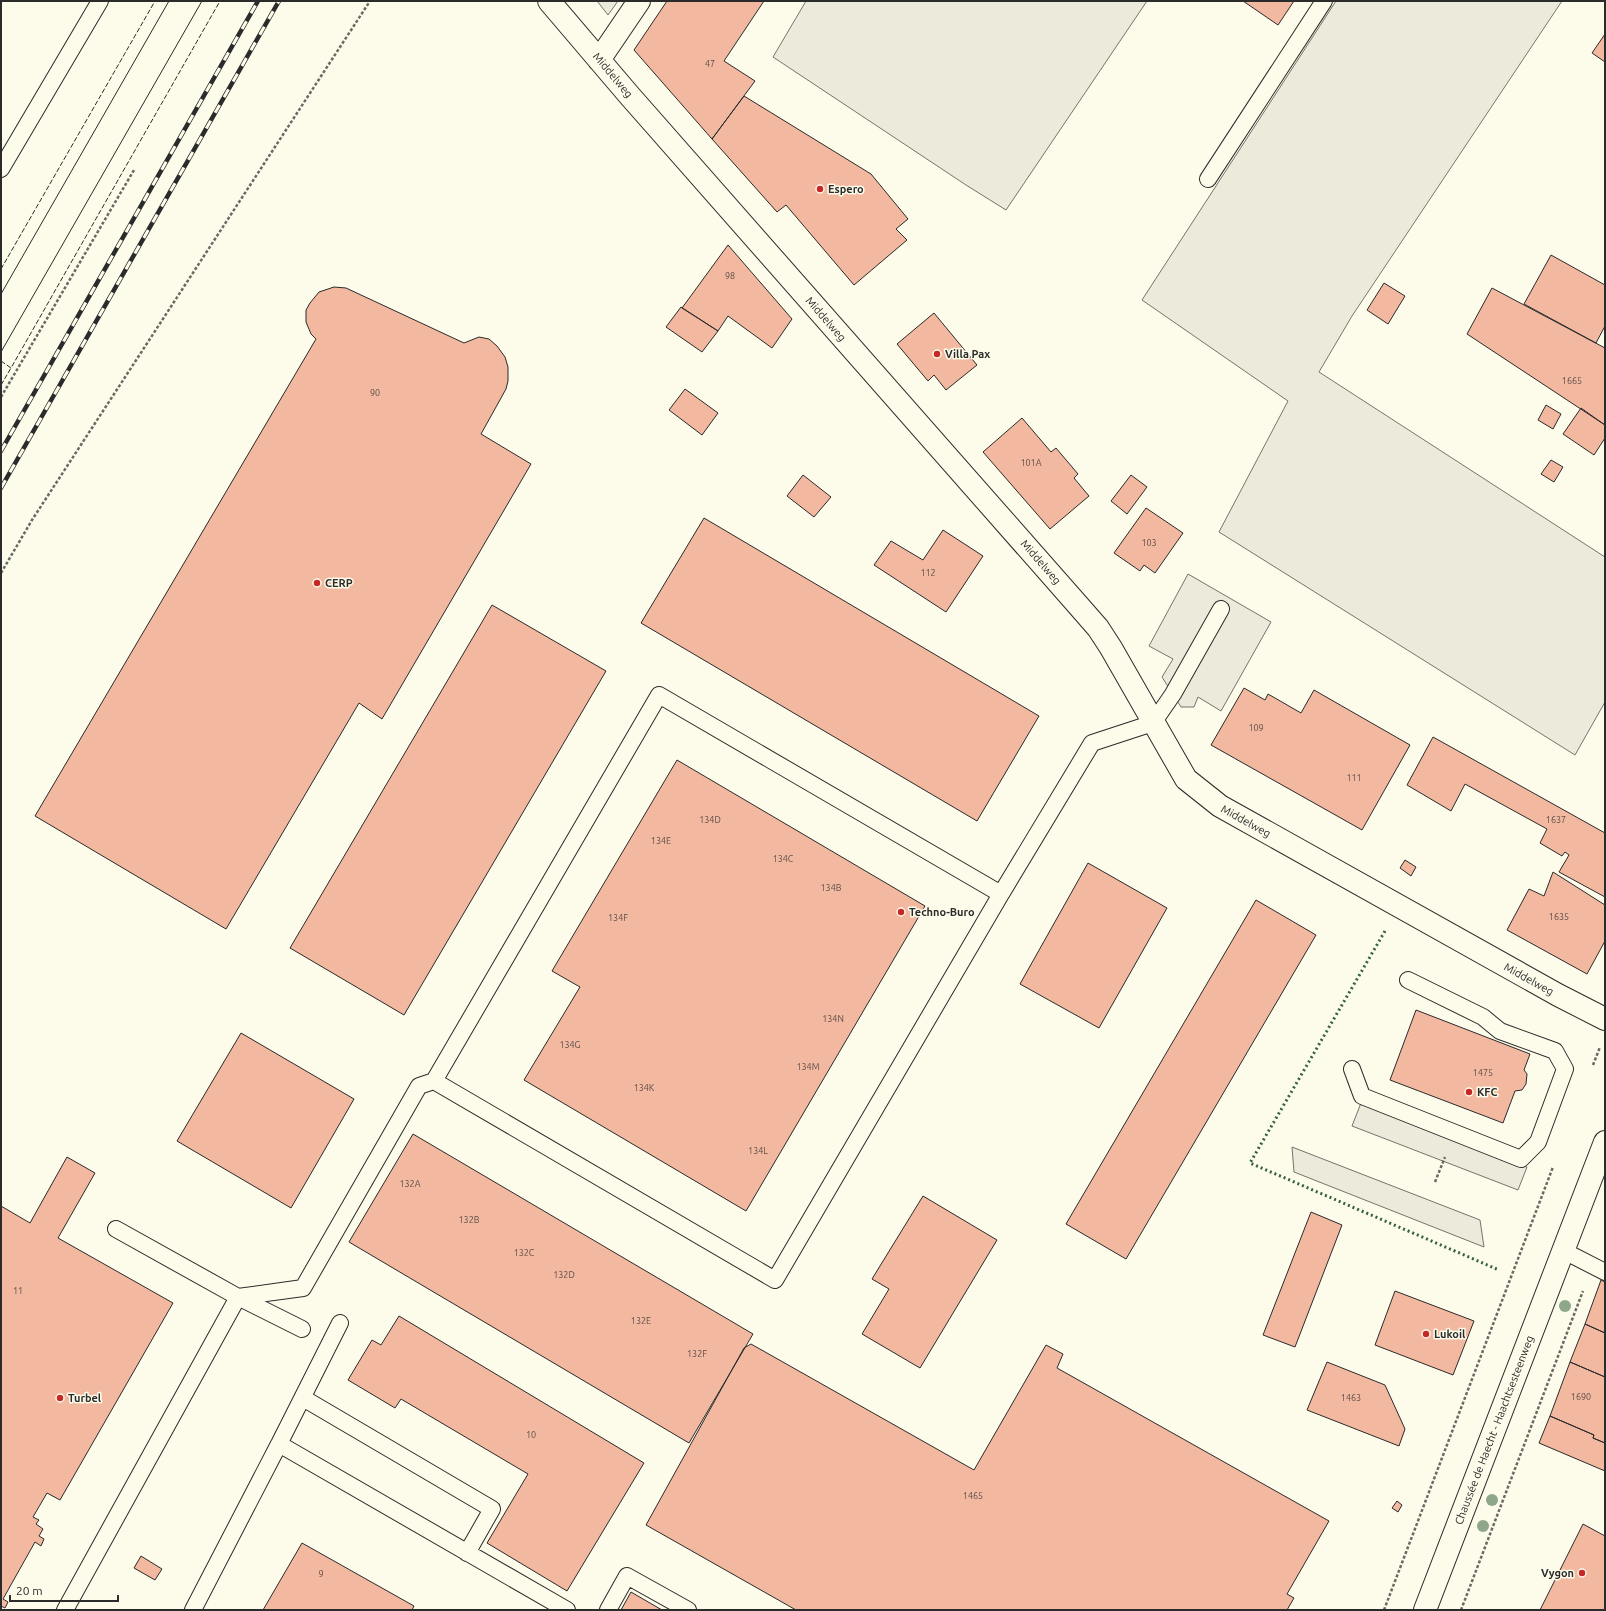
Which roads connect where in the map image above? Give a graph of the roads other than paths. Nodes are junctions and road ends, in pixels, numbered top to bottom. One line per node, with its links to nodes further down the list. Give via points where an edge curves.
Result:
1 (100, 1): 6 (lane)
2 (549, 1): 5 (street, Middelweg)
3 (639, 1): 5 (street)
4 (1324, 1): 7 (lane)
5 (599, 60): 9 (street, Middelweg, via 1078,604 1111,648)
6 (2, 164)
7 (1208, 179)
8 (1221, 609): 9 (lane, via 1173,694)
9 (1153, 723): 10 (lane, via 1092,743); 12 (street, Middelweg, via 1186,779 1209,799)
10 (1001, 894): 14 (lane, via 660,695); 14 (lane, via 776,1280)
11 (1408, 980): 13 (lane, via 1483,1017 1500,1031 1555,1051 1566,1069 1538,1142 1521,1160 1362,1096)
12 (1605, 1019)
13 (1352, 1069)
14 (434, 1081): 19 (lane, via 419,1086 303,1288)
15 (1605, 1142): 17 (street, Chaussée de Haecht - Haachtsesteenweg)
16 (116, 1229): 19 (lane)
17 (1564, 1251): 18 (lane); 30 (street, Chaussée de Haecht - Haachtsesteenweg)
18 (1599, 1269)
19 (238, 1297): 21 (lane); 25 (lane)
20 (340, 1323): 22 (lane)
21 (302, 1329)
22 (303, 1398): 23 (lane); 24 (lane, via 492,1509)
23 (279, 1444): 24 (lane); 26 (lane)
24 (467, 1553): 27 (lane)
25 (65, 1610)
26 (192, 1610)
27 (567, 1610)
28 (608, 1610): 29 (lane, via 628,1576)
29 (688, 1610)
30 (1425, 1610)

